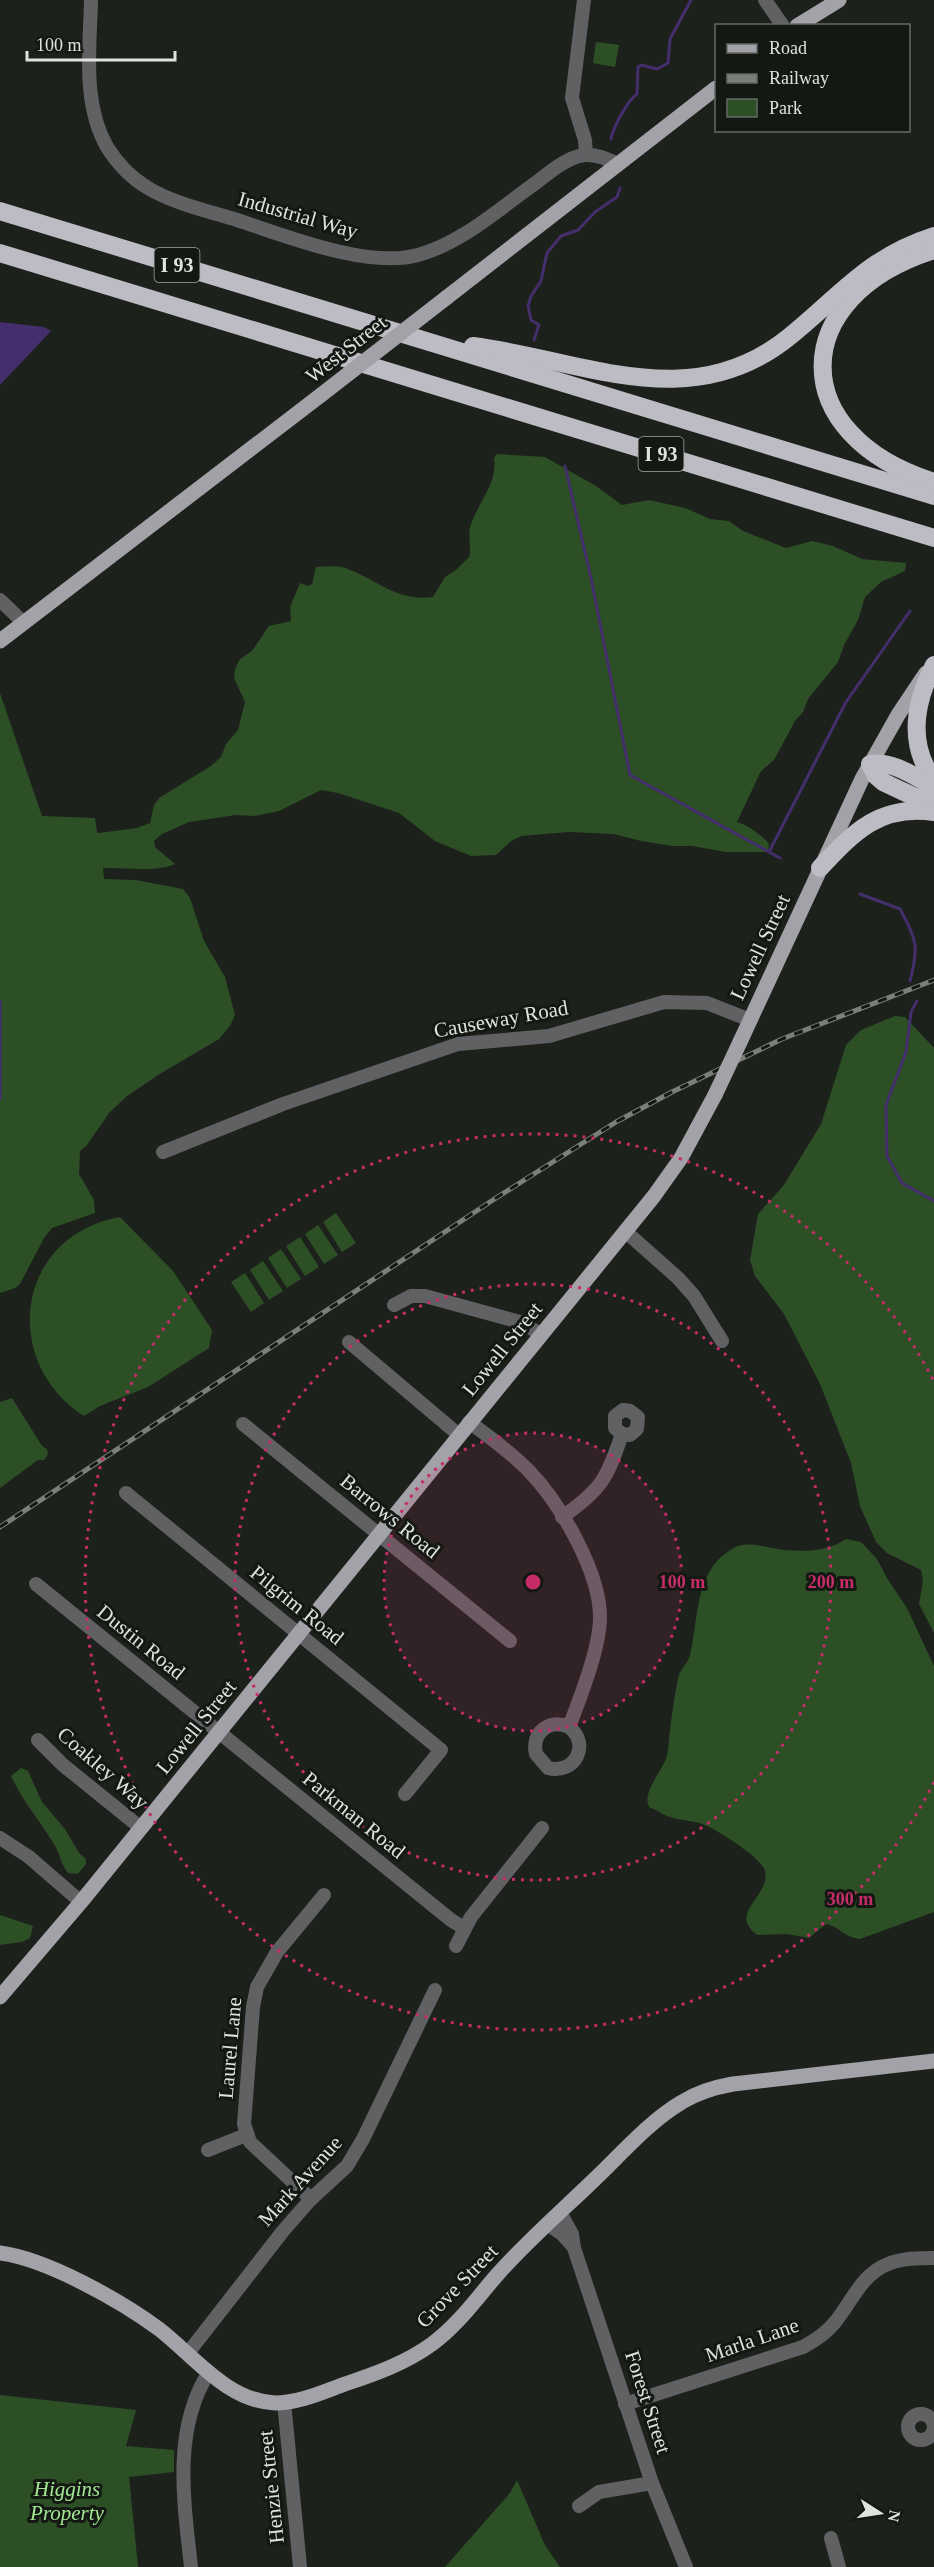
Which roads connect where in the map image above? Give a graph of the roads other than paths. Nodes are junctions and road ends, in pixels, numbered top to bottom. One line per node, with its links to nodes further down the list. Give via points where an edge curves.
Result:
1 (91, 0): 8 (street, Industrial Way, via 91,102 97,126 113,156 129,174 149,189 190,206 366,256 411,256 466,232 561,164)
2 (584, 0): 8 (street, via 572,98)
3 (765, 0): 5 (street)
4 (839, 0): 6 (main road)
5 (782, 24)
6 (800, 24)
7 (715, 90): 9 (main road, West Street)
8 (586, 155): 9 (street)
9 (618, 164): 19 (main road, West Street, bridge)
10 (0, 211): 14 (highway, I 93)
11 (934, 236): 14 (highway, via 870,266 768,352 739,367 707,376 655,379 503,350)
12 (934, 250): 15 (highway, via 890,269 853,298 828,334 822,369 831,406 854,439 890,464)
13 (0, 253): 17 (highway, I 93)
14 (424, 340): 16 (highway, I 93)
15 (934, 482)
16 (934, 496)
17 (934, 538)
18 (0, 600): 19 (street)
19 (24, 623): 20 (main road, West Street)
20 (2, 636)
21 (934, 663): 22 (main road, Lowell Street); 23 (highway, via 920,698 916,733 921,756)
22 (870, 764): 24 (highway, via 896,767); 25 (highway, via 883,782); 27 (main road, Lowell Street)
23 (934, 780)
24 (934, 787)
25 (934, 806)
26 (934, 813): 27 (highway, via 901,812 874,820 851,835)
27 (820, 868): 28 (main road, Lowell Street)
28 (750, 1020): 29 (street, Causeway Road, via 707,1003 664,1002 540,1038 458,1044 283,1104); 30 (main road, Lowell Street, bridge, via 676,1165)
29 (163, 1152)
30 (625, 1232): 32 (main road, Lowell Street); 33 (street, via 686,1287)
31 (394, 1305): 32 (street, via 411,1296 425,1296 520,1322)
32 (541, 1334): 35 (main road, Lowell Street)
33 (722, 1341)
34 (350, 1342): 38 (street)
35 (469, 1422): 38 (main road, Lowell Street); 40 (street, via 530,1473)
36 (243, 1424): 41 (street, Barrows Road)
37 (622, 1434): 40 (street, via 600,1486)
38 (459, 1435): 41 (main road, Lowell Street)
39 (126, 1493): 43 (street, Pilgrim Road)
40 (562, 1517): 45 (street, via 588,1564 600,1617)
41 (379, 1534): 43 (main road, Lowell Street); 44 (street, Barrows Road)
42 (36, 1584): 46 (street, Dustin Road)
43 (299, 1633): 46 (main road, Lowell Street); 48 (street, Pilgrim Road, via 441,1750)
44 (510, 1641)
45 (569, 1727)
46 (219, 1732): 49 (main road, Lowell Street); 54 (street, Parkman Road)
47 (38, 1740): 49 (street, Coakley Way)
48 (405, 1794)
49 (141, 1828): 53 (main road, Lowell Street)
50 (542, 1828): 54 (street)
51 (0, 1838): 53 (street, via 29,1857)
52 (324, 1895): 59 (street, Laurel Lane, via 277,1952 257,1987)
53 (81, 1902): 57 (main road, Lowell Street)
54 (464, 1928): 55 (street)
55 (456, 1946)
56 (435, 1990): 61 (street, Mark Avenue, via 358,2149)
57 (0, 1997)
58 (934, 2061): 62 (main road, Grove Street, via 710,2089 662,2116)
59 (246, 2135): 60 (street); 61 (street)
60 (208, 2150)
61 (311, 2199): 67 (street, Mark Avenue)
62 (560, 2212): 63 (main road, Grove Street); 64 (street, Forest Street, via 572,2234)
63 (547, 2224): 64 (street, Forest Street); 69 (main road, Grove Street, via 432,2344 375,2373 313,2396)
64 (574, 2248): 70 (street, Forest Street)
65 (0, 2253): 67 (main road, Grove Street, via 28,2260 109,2297)
66 (934, 2258): 70 (street, Marla Lane, via 901,2260 877,2270 862,2284 834,2324 803,2347)
67 (188, 2353): 68 (main road, Grove Street)
68 (209, 2372): 69 (main road, Grove Street, via 247,2397); 74 (street, via 195,2398 183,2451)
69 (284, 2402): 75 (street, Henzie Street)
70 (626, 2404): 71 (street, Forest Street)
71 (652, 2483): 72 (street, via 599,2492); 76 (street, Forest Street)
72 (579, 2506)
73 (831, 2538): 77 (street)
74 (191, 2567)
75 (300, 2567)
76 (686, 2567)
77 (838, 2567)

